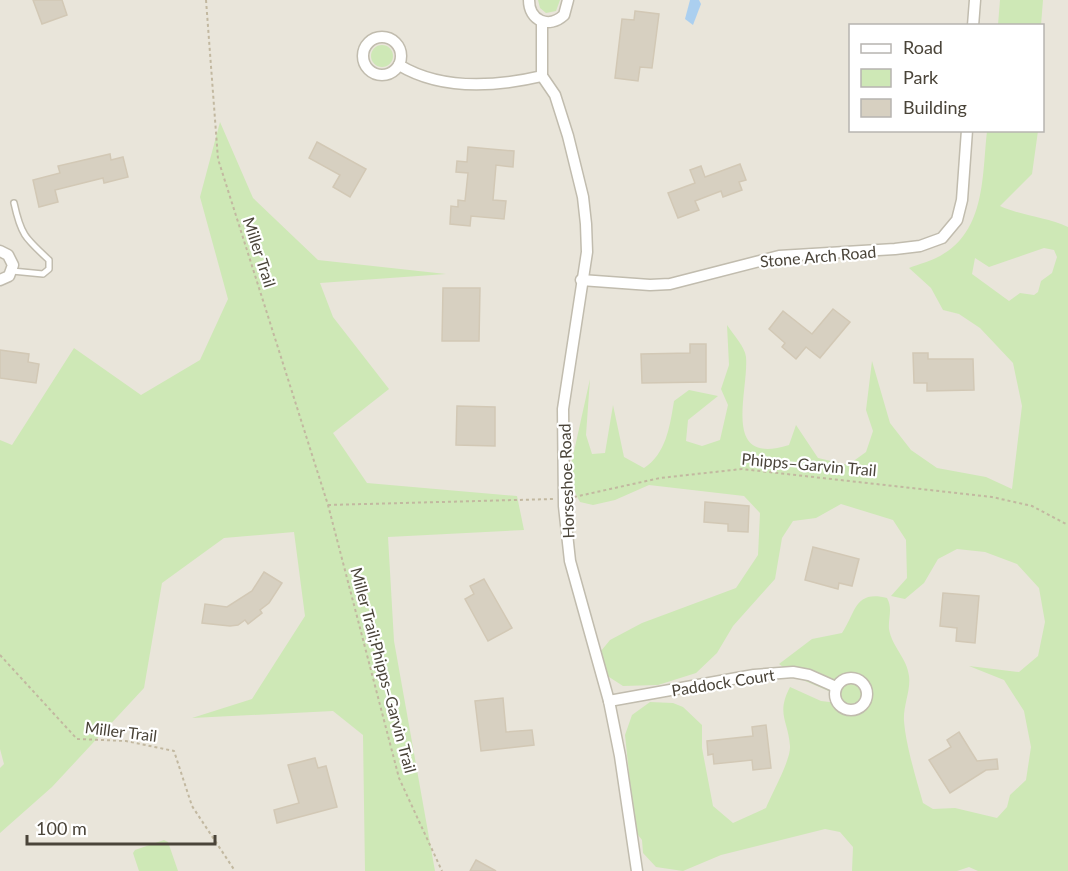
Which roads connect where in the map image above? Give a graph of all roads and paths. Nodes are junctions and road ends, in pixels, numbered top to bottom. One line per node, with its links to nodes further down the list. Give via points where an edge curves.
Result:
1 (206, 0): 16 (path, Miller Trail, via 218,159)
2 (529, 0): 5 (street, via 532,13)
3 (568, 0): 5 (street, via 560,20)
4 (975, 0): 6 (street)
5 (542, 22): 8 (street, Horseshoe Road)
6 (973, 24)
7 (399, 65): 8 (street, via 423,77 462,84 502,84)
8 (542, 76): 14 (street, Horseshoe Road, via 555,95 583,197 586,252)
9 (967, 132): 14 (street, Stone Arch Road, via 962,200 957,220 942,238 903,248 779,256 670,284)
10 (15, 203): 12 (lane, via 19,229 49,260 49,268 43,274)
11 (0, 251): 12 (street, via 11,259)
12 (12, 271): 13 (street)
13 (0, 280)
14 (581, 280): 15 (street, Horseshoe Road, via 563,409)
15 (563, 499): 16 (path, Phipps–Garvin Trail); 17 (path, Phipps–Garvin Trail, via 660,478 742,469 992,497 1032,506); 20 (street, Horseshoe Road, via 570,561)
16 (328, 505): 22 (path, Miller Trail;Phipps–Garvin Trail, via 399,778)
17 (1068, 525)
18 (0, 655): 21 (path, Miller Trail, via 77,739 126,741 174,751 192,807)
19 (836, 687): 20 (street, Paddock Court, via 809,675 754,675)
20 (609, 701): 23 (street, Horseshoe Road)
21 (235, 871)
22 (442, 871)
23 (637, 871)

